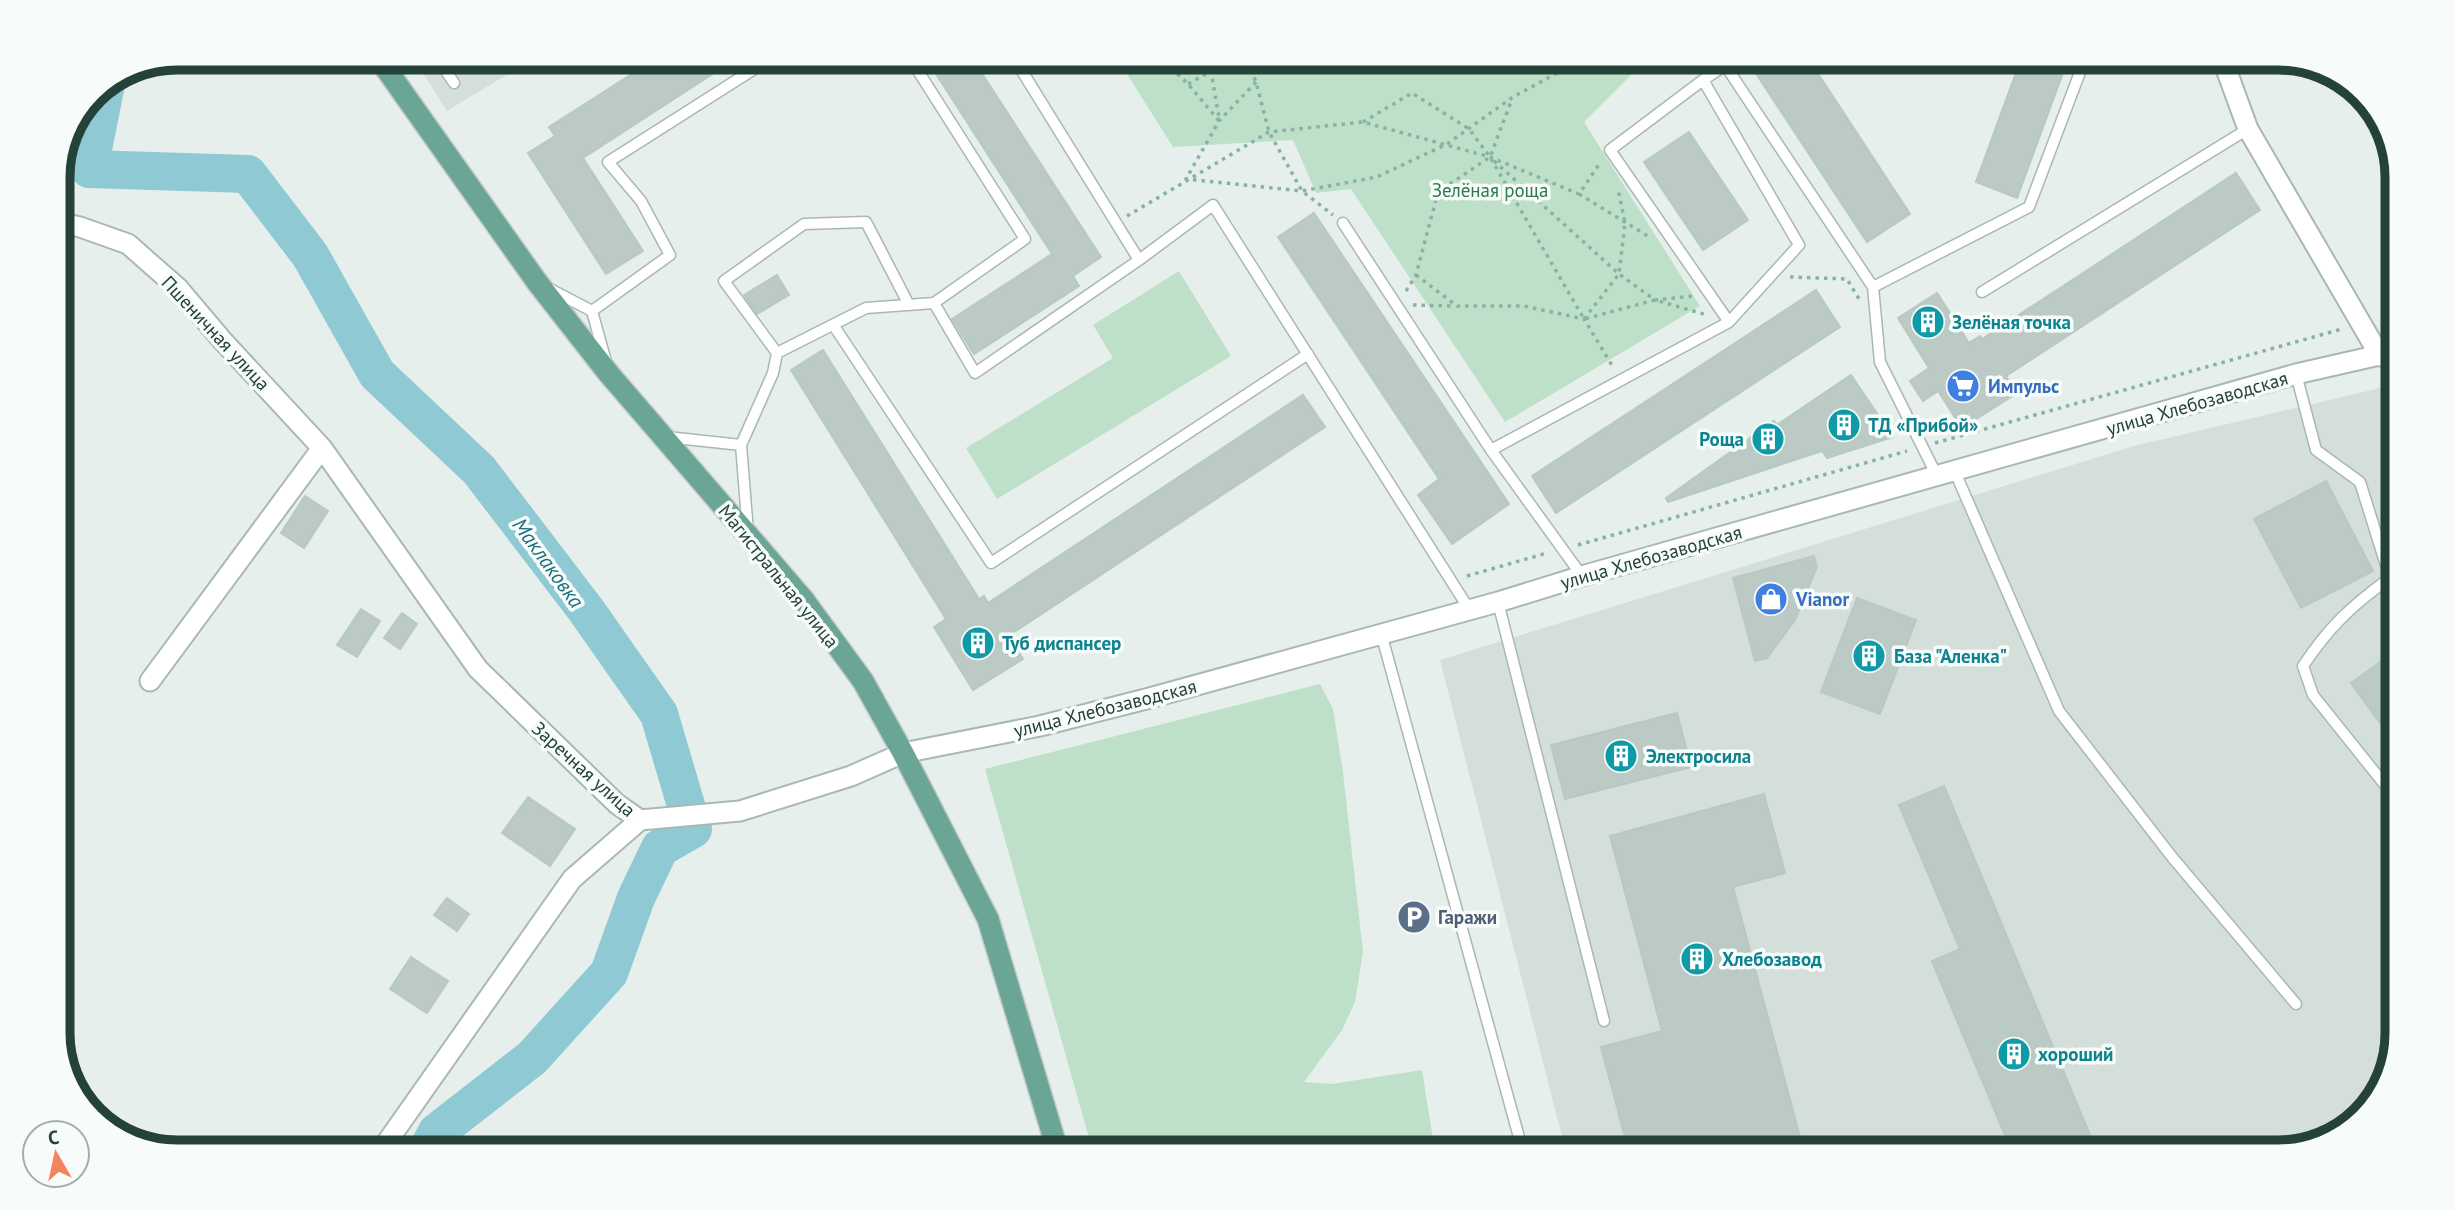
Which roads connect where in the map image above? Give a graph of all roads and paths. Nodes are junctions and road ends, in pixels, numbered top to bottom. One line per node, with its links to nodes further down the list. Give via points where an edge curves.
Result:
1 (387, 70): 40 (main road, Магистральная улица)
2 (445, 70): 16 (lane)
3 (753, 70): 50 (lane, via 607,162 641,201 670,255)
4 (916, 70): 46 (lane, via 1024,239)
5 (1021, 70): 31 (lane)
6 (1173, 70): 17 (path)
7 (1251, 70): 15 (path)
8 (1562, 70): 18 (path)
9 (1718, 70): 14 (lane)
10 (1734, 70): 41 (lane)
11 (2081, 70): 41 (lane, via 2029,207)
12 (2226, 70): 22 (street)
13 (1211, 71): 17 (path); 19 (path)
14 (1703, 80): 25 (lane); 39 (lane, via 1799,245)
15 (1256, 82): 19 (path); 23 (path)
16 (454, 83)
17 (1188, 84): 19 (path)
18 (1513, 97): 21 (path); 26 (path)
19 (1219, 121): 27 (path)
20 (1363, 122): 21 (path, via 1412,93); 23 (path); 24 (path)
21 (1469, 129): 24 (path); 26 (path)
22 (2248, 129): 42 (lane); 54 (street)
23 (1269, 132): 27 (path); 29 (path)
24 (1447, 144): 26 (path); 29 (path, via 1377,177)
25 (1610, 150): 30 (path); 35 (lane)
26 (1490, 157): 30 (path); 37 (path); 38 (path, via 1438,192); 51 (path)
27 (1186, 179): 29 (path); 31 (path)
28 (1617, 186): 33 (path)
29 (1302, 191): 32 (path)
30 (1578, 194): 33 (path)
31 (1116, 222): 36 (lane)
32 (1343, 223): 48 (lane)
33 (1625, 223): 35 (path); 37 (path)
34 (70, 224): 63 (street, Пшеничная улица, via 128,244 178,288)
35 (1685, 258): 43 (lane)
36 (1139, 260): 46 (lane, via 975,373); 56 (lane, via 1213,205)
37 (1619, 274): 44 (path); 51 (path)
38 (1416, 275): 48 (path); 49 (path)
39 (1770, 276): 45 (path, via 1847,279); 52 (lane)
40 (537, 282): 50 (lane); 58 (main road, Магистральная улица)
41 (1873, 287): 65 (lane, via 1880,362)
42 (1982, 292)
43 (1710, 295): 44 (path); 52 (lane)
44 (1655, 300): 51 (path); 52 (path)
45 (1859, 300)
46 (934, 303): 47 (lane)
47 (909, 305): 53 (lane, via 866,308); 55 (lane, via 866,222 804,224 724,281)
48 (1397, 305): 49 (path); 64 (lane)
49 (1457, 306): 51 (path, via 1524,306)
50 (592, 311): 58 (lane)
51 (1584, 319): 60 (path)
52 (1729, 322): 60 (lane)
53 (834, 326): 55 (lane); 56 (lane, via 991,563)
54 (2385, 349)
55 (777, 353): 62 (lane, via 773,373)
56 (1308, 354): 71 (lane)
57 (2385, 355): 59 (street, улица Хлебозаводская)
58 (609, 374): 61 (main road, Магистральная улица)
59 (2296, 374): 65 (street, улица Хлебозаводская); 67 (lane, via 2316,450 2360,482)
60 (1621, 380): 64 (lane)
61 (663, 437): 62 (lane); 66 (main road, Магистральная улица)
62 (741, 445): 66 (lane)
63 (322, 448): 73 (street); 76 (street, Заречная улица, via 478,669 617,804)
64 (1491, 450): 68 (lane)
65 (1946, 474): 68 (street, улица Хлебозаводская); 77 (lane, via 2059,711 2172,857)
66 (749, 539): 74 (main road, Магистральная улица, via 803,599 863,681)
67 (2385, 565)
68 (1582, 576): 70 (street, улица Хлебозаводская)
69 (2385, 581): 75 (lane, via 2354,603 2302,666 2313,695)
70 (1498, 602): 71 (street, улица Хлебозаводская); 78 (lane)
71 (1469, 609): 72 (street, улица Хлебозаводская)
72 (1381, 633): 74 (street, улица Хлебозаводская, via 1040,726); 81 (lane)
73 (150, 681)
74 (903, 753): 76 (street, улица Хлебозаводская, via 851,776 740,811); 80 (main road, Магистральная улица, via 988,919)
75 (2385, 785)
76 (640, 820): 79 (street, Заречная улица, via 572,879)
77 (2296, 1004)
78 (1604, 1021)
79 (388, 1140)
80 (1054, 1140)
81 (1521, 1140)

